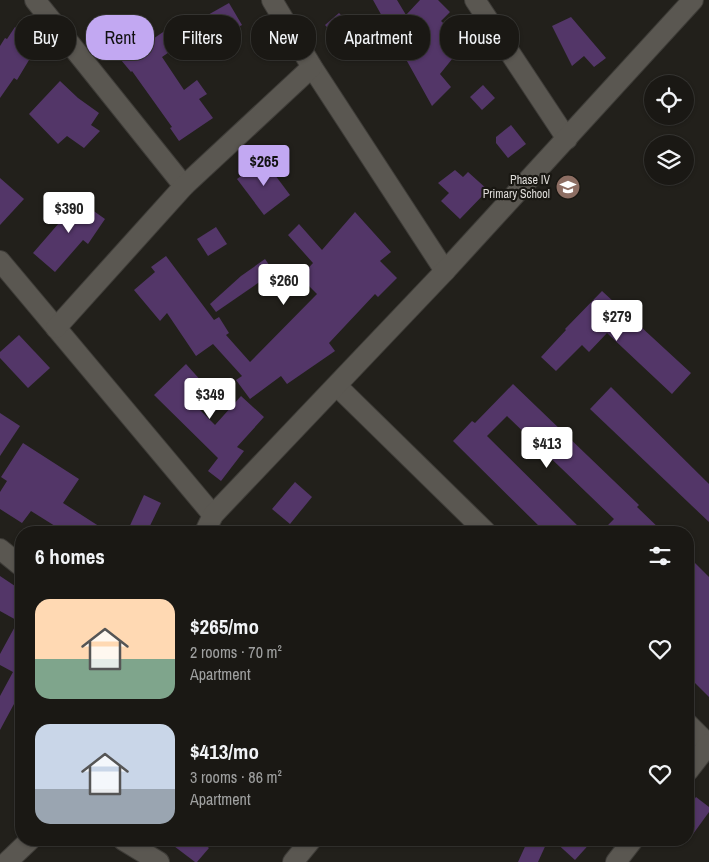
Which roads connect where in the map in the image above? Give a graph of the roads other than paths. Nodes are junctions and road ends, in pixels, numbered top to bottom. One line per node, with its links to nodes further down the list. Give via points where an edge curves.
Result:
1 (35, 0): 7 (street)
2 (272, 0): 5 (street)
3 (475, 0): 6 (street)
4 (693, 0): 6 (street)
5 (312, 67): 7 (street); 9 (street)
6 (567, 139): 9 (street)
7 (184, 186): 10 (street)
8 (0, 261): 10 (street)
9 (445, 271): 11 (street)
10 (56, 328): 12 (street)
11 (337, 386): 12 (street); 13 (street)
12 (209, 524)
13 (480, 526)
14 (0, 549): 15 (street)
15 (15, 561)
16 (694, 730): 17 (street)
17 (709, 745): 18 (street)
18 (694, 764)
19 (23, 846): 23 (street)
20 (133, 846): 24 (street)
21 (307, 846): 25 (street)
22 (628, 846): 26 (street)
23 (6, 862)
24 (159, 862)
25 (293, 862)
26 (616, 862)

